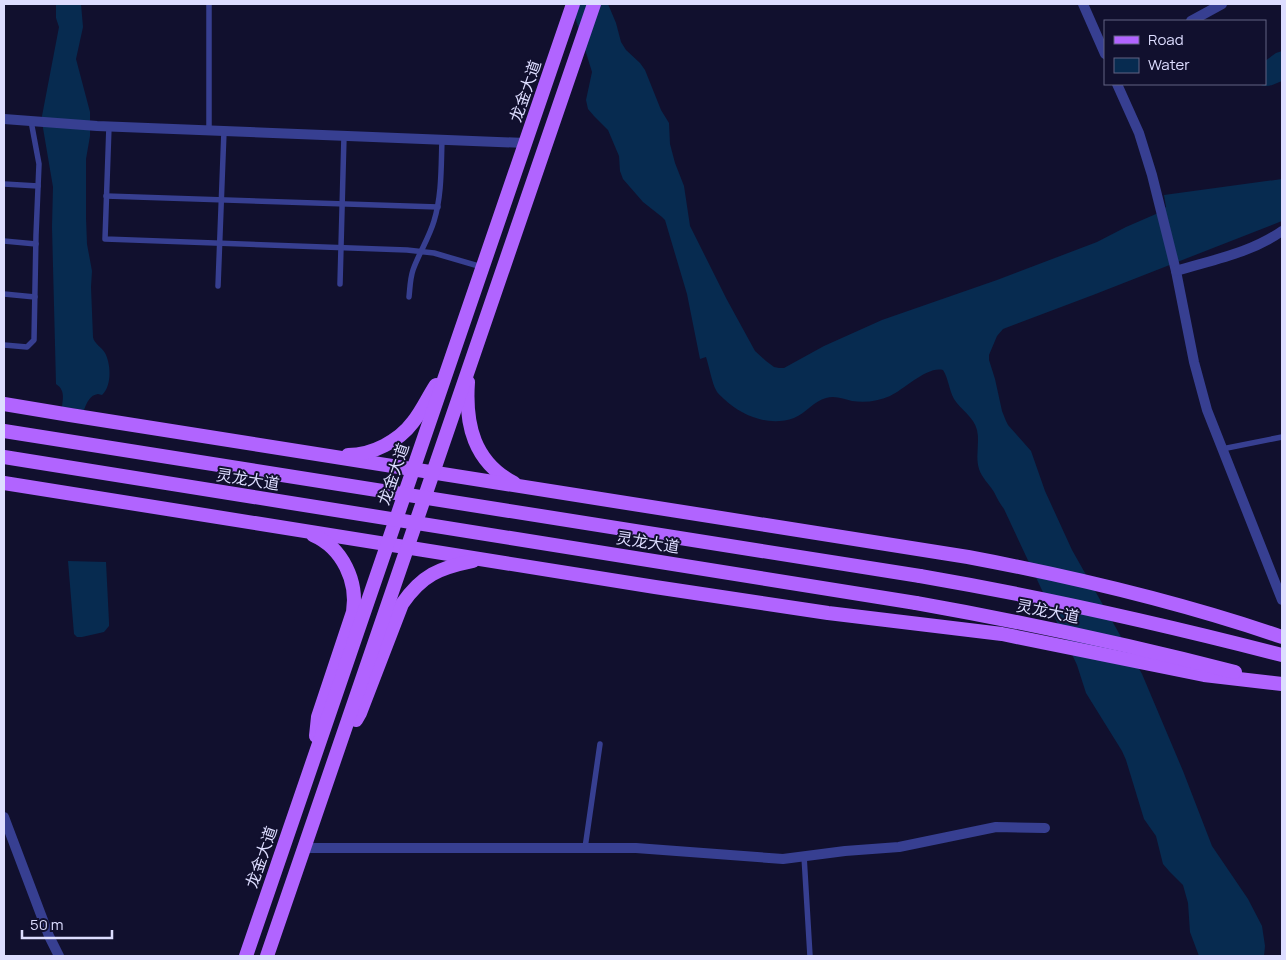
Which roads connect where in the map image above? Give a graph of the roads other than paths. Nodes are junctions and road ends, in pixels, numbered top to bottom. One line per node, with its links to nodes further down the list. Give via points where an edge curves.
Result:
1 (208, 4): 12 (lane)
2 (573, 4): 16 (main road, 龙金大道)
3 (594, 4): 38 (main road)
4 (1083, 4): 7 (street)
5 (1222, 4): 6 (street)
6 (1193, 20)
7 (1104, 52)
8 (1118, 85): 30 (street, via 1144,146)
9 (4, 119): 10 (street)
10 (35, 121): 11 (street); 18 (lane)
11 (109, 126): 12 (street); 19 (lane)
12 (209, 130): 13 (street)
13 (224, 131): 14 (street); 20 (lane)
14 (344, 136): 15 (street); 21 (lane)
15 (442, 140): 16 (street); 22 (lane)
16 (525, 143): 29 (main road, 龙金大道)
17 (4, 184): 18 (lane)
18 (38, 186): 25 (lane)
19 (106, 196): 20 (lane); 26 (lane, via 105,240)
20 (221, 200): 21 (lane); 26 (lane)
21 (342, 204): 22 (lane); 27 (lane)
22 (438, 207): 28 (lane)
23 (1282, 230): 30 (street, via 1235,254)
24 (4, 241): 25 (lane)
25 (36, 244): 34 (lane)
26 (219, 244): 27 (lane); 32 (lane)
27 (340, 248): 28 (lane); 31 (lane)
28 (421, 252): 29 (lane); 35 (lane, via 413,271)
29 (482, 268): 37 (main road, 龙金大道)
30 (1176, 270): 42 (street, via 1200,387)
31 (340, 284)
32 (218, 286)
33 (4, 294): 34 (lane)
34 (35, 297): 36 (lane, via 34,340 27,347)
35 (409, 297)
36 (4, 345)
37 (450, 363): 43 (main road, via 413,422 396,438 360,454); 45 (main road, 龙金大道)
38 (469, 369): 46 (main road); 48 (main road, via 468,407 476,447 496,472)
39 (4, 404): 43 (main road)
40 (4, 431): 55 (main road, 灵龙大道, bridge, via 920,576 1145,621)
41 (1282, 437): 42 (lane)
42 (1222, 449): 53 (street)
43 (324, 455): 45 (main road)
44 (4, 457): 56 (main road, 灵龙大道, bridge, via 916,603 1085,636)
45 (413, 470): 46 (main road); 50 (main road, 龙金大道)
46 (433, 472): 48 (main road); 51 (main road)
47 (4, 483): 49 (main road)
48 (521, 486): 54 (main road, via 981,559 1135,594)
49 (298, 530): 50 (main road); 59 (main road, via 317,537 340,556 350,576 354,595 353,612 318,717)
50 (387, 544): 51 (main road); 59 (main road, 龙金大道)
51 (407, 548): 52 (main road); 58 (main road)
52 (482, 560): 56 (main road, via 808,610 1002,634 1204,675); 58 (main road, via 437,571 418,584 402,604 360,713)
53 (1282, 600)
54 (1282, 637)
55 (1282, 655)
56 (1282, 684)
57 (600, 744): 63 (lane)
58 (335, 758): 62 (main road)
59 (313, 759): 66 (main road, 龙金大道)
60 (4, 817): 65 (street)
61 (1045, 828): 64 (street, via 996,827 899,847)
62 (304, 848): 63 (street); 67 (main road)
63 (586, 848): 64 (street, via 636,848 783,858)
64 (804, 856): 68 (lane)
65 (59, 956)
66 (246, 956)
67 (267, 956)
68 (810, 956)

